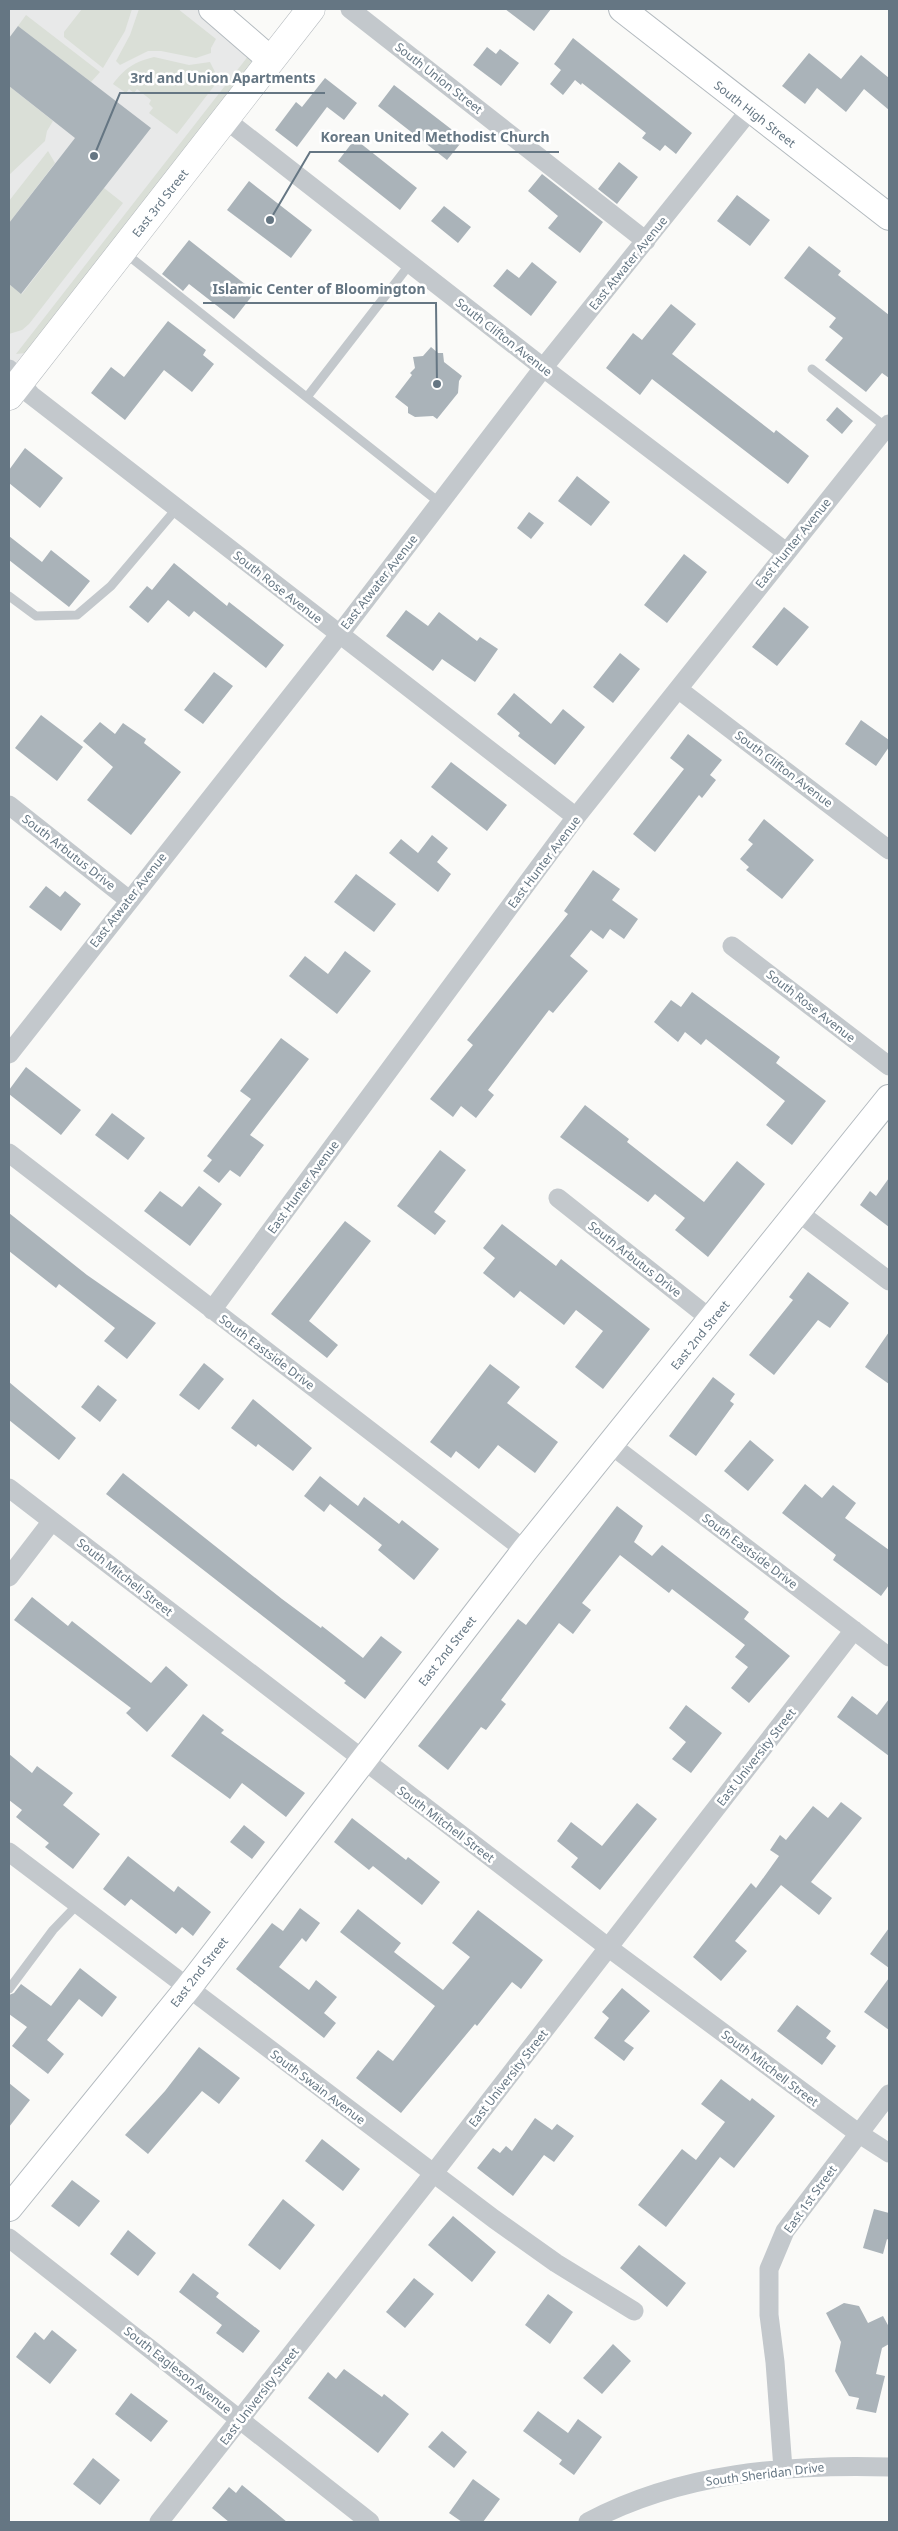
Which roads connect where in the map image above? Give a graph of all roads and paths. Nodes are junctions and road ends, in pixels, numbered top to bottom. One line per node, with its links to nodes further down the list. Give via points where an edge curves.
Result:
1 (212, 9): 5 (street)
2 (311, 9): 5 (main road, East 3rd Street)
3 (350, 9): 9 (street, South Union Street)
4 (622, 9): 6 (street, South High Street)
5 (271, 60): 7 (main road, East 3rd Street)
6 (750, 110): 8 (street, South High Street); 9 (street, East Atwater Avenue)
7 (225, 119): 10 (main road, East 3rd Street); 11 (street, South Clifton Avenue)
8 (889, 217)
9 (646, 241): 12 (street, East Atwater Avenue)
10 (122, 251): 14 (main road, East 3rd Street); 15 (lane)
11 (410, 264): 12 (street, South Clifton Avenue); 15 (lane)
12 (543, 368): 17 (street, East Atwater Avenue); 19 (street, South Clifton Avenue)
13 (812, 369): 16 (lane)
14 (12, 382): 18 (street, South Rose Avenue)
15 (307, 397): 17 (lane)
16 (888, 426): 19 (street, East Hunter Avenue)
17 (440, 503): 21 (street, East Atwater Avenue)
18 (177, 508): 20 (lane, via 111,586 77,615 36,616); 21 (street, South Rose Avenue)
19 (786, 552): 22 (street, East Hunter Avenue)
20 (9, 596)
21 (339, 635): 24 (street, South Rose Avenue); 26 (street, East Atwater Avenue)
22 (678, 689): 24 (street, East Hunter Avenue); 25 (street, South Clifton Avenue)
23 (9, 805): 26 (street, South Arbutus Drive)
24 (576, 817): 35 (street, East Hunter Avenue)
25 (889, 850)
26 (129, 900): 28 (street, East Atwater Avenue)
27 (732, 946): 29 (street, South Rose Avenue)
28 (9, 1054)
29 (889, 1066)
30 (889, 1098): 33 (street, East 2nd Street)
31 (9, 1153): 35 (street, South Eastside Drive)
32 (558, 1198): 36 (street, South Arbutus Drive)
33 (798, 1212): 34 (street); 36 (street, East 2nd Street)
34 (889, 1281)
35 (212, 1310): 40 (street, South Eastside Drive)
36 (712, 1320): 37 (street, East 2nd Street)
37 (611, 1445): 40 (street, East 2nd Street); 42 (street, South Eastside Drive)
38 (9, 1488): 39 (street, South Mitchell Street)
39 (52, 1521): 41 (street); 44 (street, South Mitchell Street)
40 (525, 1550): 44 (street, East 2nd Street)
41 (9, 1577)
42 (854, 1630): 43 (street, South Eastside Drive); 47 (street, East University Street)
43 (889, 1657)
44 (363, 1760): 47 (street, South Mitchell Street); 48 (street, East 2nd Street)
45 (9, 1852): 46 (street, South Swain Avenue)
46 (78, 1904): 48 (street, South Swain Avenue); 49 (lane, via 52,1930)
47 (609, 1948): 51 (street, South Mitchell Street); 53 (street, East University Street)
48 (188, 1988): 53 (street, South Swain Avenue); 54 (street, East 2nd Street)
49 (9, 1989)
50 (889, 2094): 51 (street, East 1st Street)
51 (858, 2133): 52 (street, South Mitchell Street); 59 (street, East 1st Street, via 785,2231 769,2269 769,2315)
52 (889, 2153)
53 (433, 2174): 56 (street, South Swain Avenue, via 556,2263); 57 (street, East University Street)
54 (9, 2208)
55 (9, 2238): 57 (street, South Eagleson Avenue)
56 (634, 2311)
57 (240, 2420): 60 (street, East University Street); 61 (street, South Eagleson Avenue)
58 (889, 2467): 59 (street, South Sheridan Drive)
59 (783, 2469): 62 (street, South Sheridan Drive, via 712,2478 664,2491)
60 (159, 2522)
61 (370, 2522)
62 (588, 2522)

